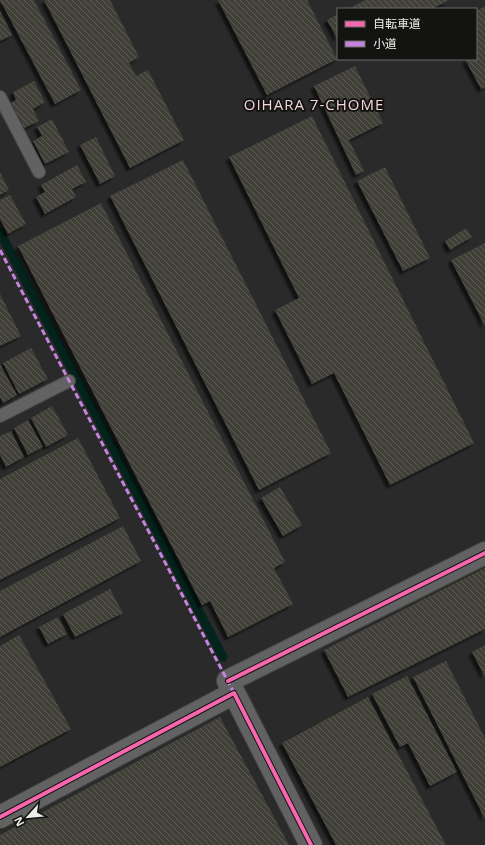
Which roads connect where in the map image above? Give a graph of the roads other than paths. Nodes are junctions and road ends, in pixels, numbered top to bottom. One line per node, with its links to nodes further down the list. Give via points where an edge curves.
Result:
1 (0, 97): 2 (lane)
2 (39, 172)
3 (69, 381): 4 (lane)
4 (0, 416)
5 (485, 553): 6 (street)
6 (228, 681)
7 (0, 817): 8 (street, via 234,694)
8 (311, 845)

